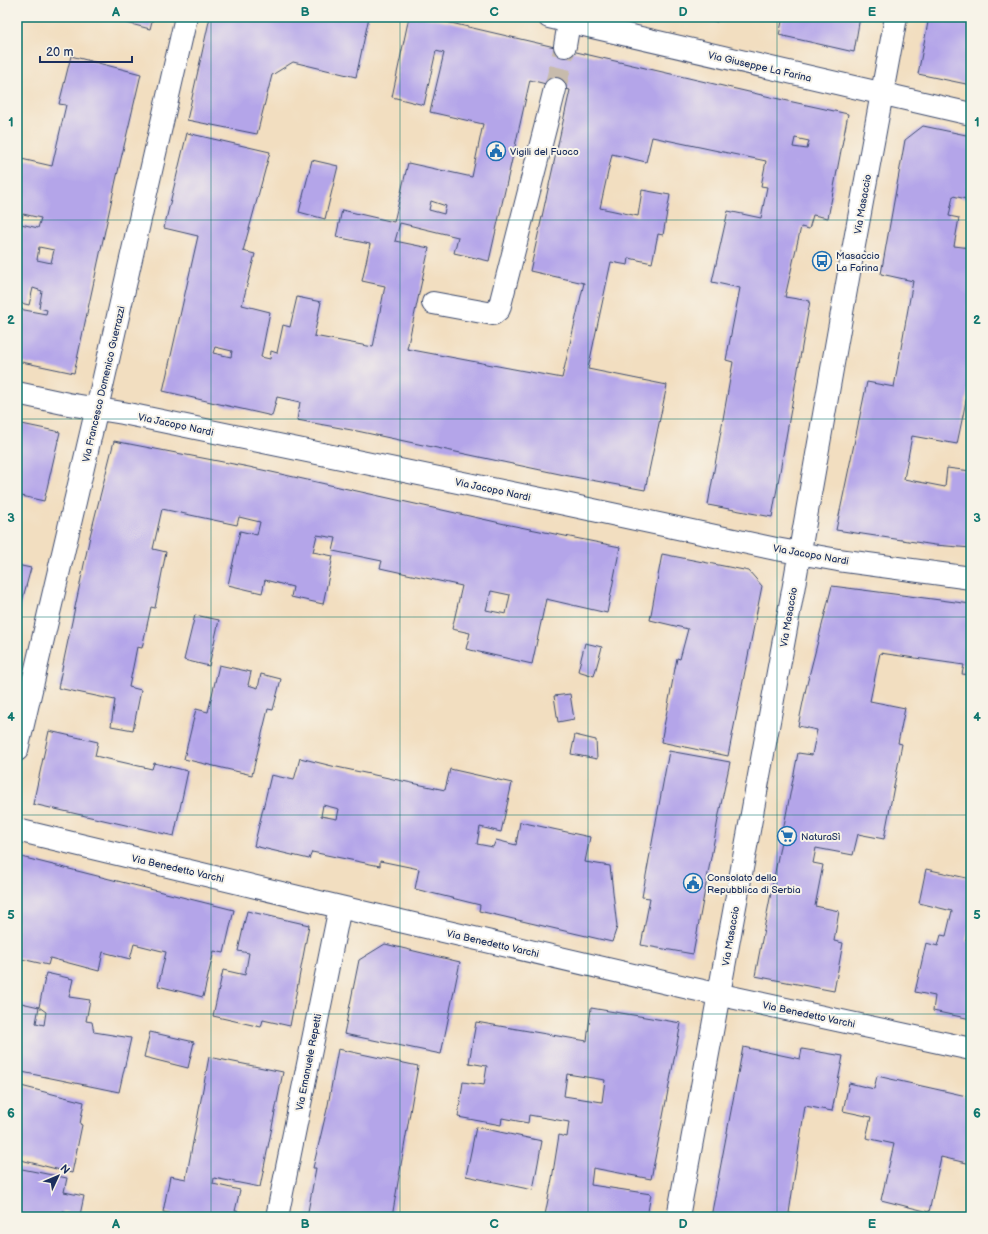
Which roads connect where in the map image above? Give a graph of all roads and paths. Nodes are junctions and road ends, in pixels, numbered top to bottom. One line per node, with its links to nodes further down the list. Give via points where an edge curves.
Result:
1 (186, 17): 10 (street, Via Francesco Domenico Guerrazzi)
2 (896, 17): 6 (street, Via Masaccio)
3 (559, 19): 4 (street); 6 (street, Via Giuseppe La Farina)
4 (565, 46)
5 (555, 89): 8 (street, via 499,309 493,314)
6 (882, 94): 7 (street, Via Giuseppe La Farina); 11 (street, Via Masaccio)
7 (971, 114)
8 (433, 303)
9 (17, 393): 10 (street, Via Jacopo Nardi)
10 (97, 409): 11 (street, Via Jacopo Nardi); 13 (street, Via Francesco Domenico Guerrazzi)
11 (800, 553): 12 (street, Via Jacopo Nardi); 16 (street, Via Masaccio)
12 (971, 578)
13 (17, 750)
14 (17, 830): 15 (street, Via Benedetto Varchi)
15 (340, 907): 16 (street, Via Benedetto Varchi); 18 (street, Via Emanuele Repetti)
16 (719, 995): 17 (street, Via Benedetto Varchi); 19 (street, Via Masaccio)
17 (971, 1049)
18 (277, 1217)
19 (678, 1217)

